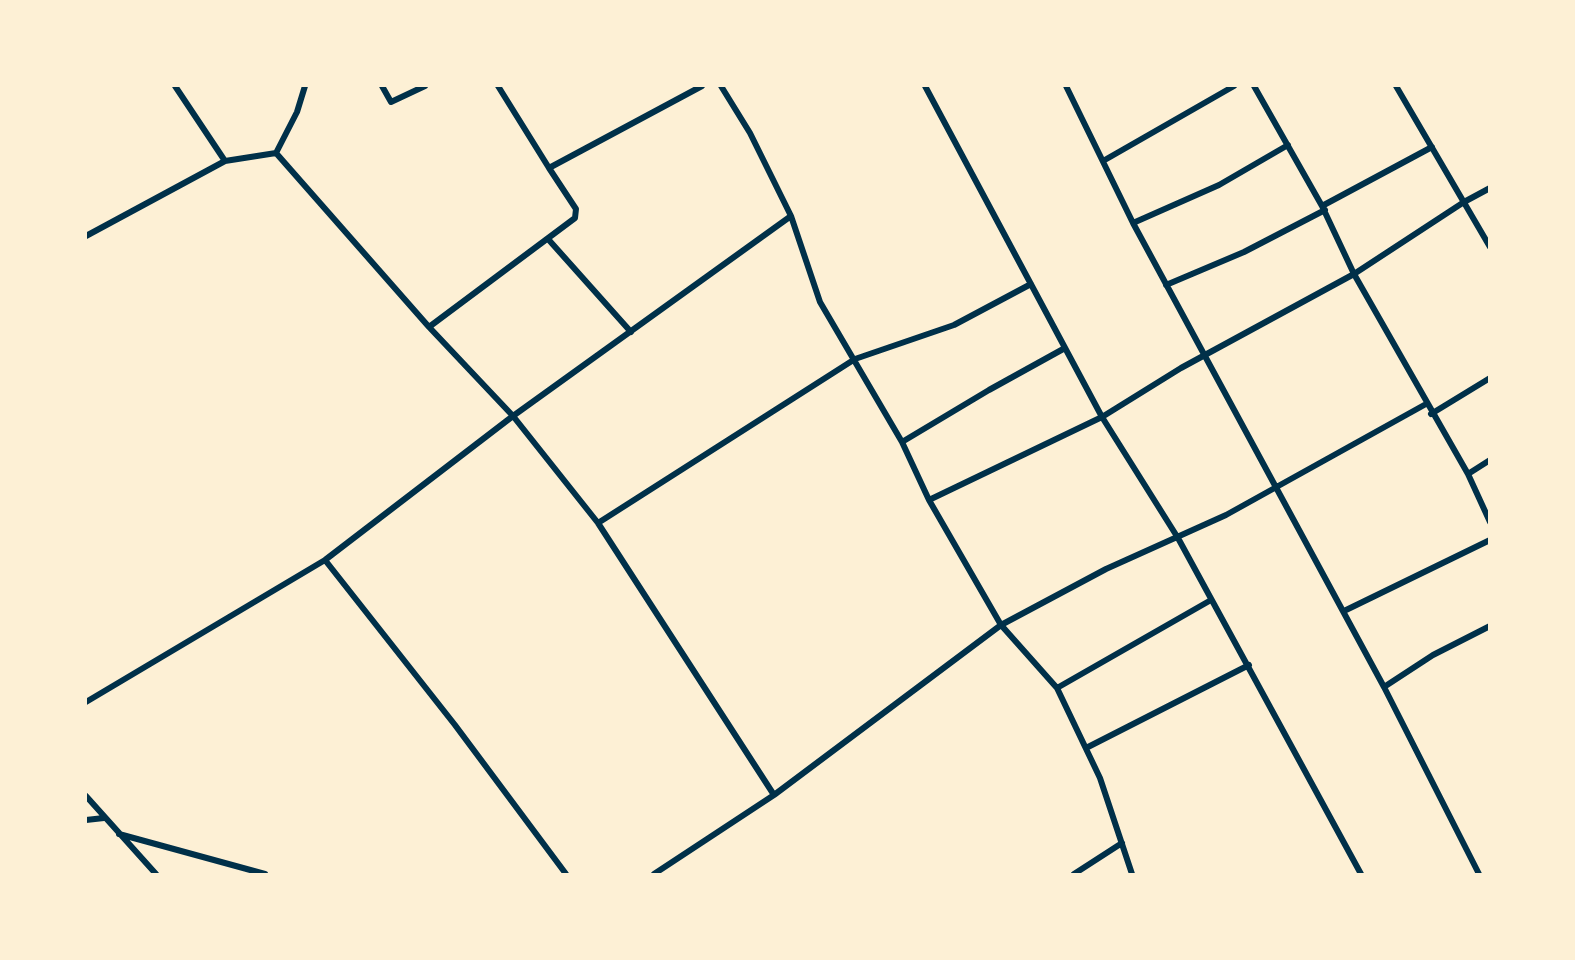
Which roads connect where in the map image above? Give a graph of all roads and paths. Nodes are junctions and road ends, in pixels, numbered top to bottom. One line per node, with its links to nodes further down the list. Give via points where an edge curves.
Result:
1 (175, 86): 16 (street)
2 (305, 86): 15 (street)
3 (382, 86): 4 (street, via 391,102)
4 (425, 86)
5 (498, 86): 18 (street)
6 (702, 86): 18 (street)
7 (721, 86): 22 (street, via 750,133)
8 (925, 86): 28 (street)
9 (1066, 86): 17 (street)
10 (1234, 86): 17 (street)
11 (1254, 86): 13 (street)
12 (1396, 86): 14 (street)
13 (1288, 145): 21 (street); 23 (street, via 1219,184)
14 (1432, 147): 20 (street); 21 (street)
15 (276, 153): 16 (street); 30 (street)
16 (225, 161): 24 (street)
17 (1103, 161): 23 (street)
18 (549, 168): 25 (street, via 576,209 575,218)
19 (1490, 189): 20 (street)
20 (1464, 202): 26 (street); 27 (street)
21 (1323, 208): 27 (street); 29 (street, via 1244,252)
22 (791, 216): 31 (street); 34 (street, via 820,302)
23 (1133, 223): 29 (street)
24 (86, 236)
25 (548, 239): 30 (street); 31 (street)
26 (1490, 247)
27 (1354, 274): 33 (street); 36 (street)
28 (1031, 284): 32 (street); 34 (street, via 954,325)
29 (1166, 285): 33 (street)
30 (429, 327): 38 (street)
31 (631, 332): 38 (street)
32 (1065, 348): 39 (street); 40 (street)
33 (1204, 356): 39 (street); 43 (street)
34 (855, 359): 40 (street); 46 (street)
35 (1490, 378): 37 (street)
36 (1426, 404): 37 (street); 43 (street)
37 (1431, 414): 42 (street)
38 (513, 416): 46 (street); 49 (street)
39 (1102, 417): 44 (street); 47 (street)
40 (902, 442): 44 (street)
41 (1490, 460): 42 (street)
42 (1468, 474): 45 (street)
43 (1277, 489): 47 (street); 51 (street)
44 (929, 500): 52 (street)
45 (1490, 522)
46 (598, 523): 59 (street)
47 (1178, 538): 50 (street); 52 (street, via 1106,570)
48 (1490, 540): 51 (street)
49 (325, 560): 57 (street); 67 (street)
50 (1211, 600): 54 (street); 56 (street)
51 (1344, 611): 55 (street)
52 (1001, 625): 56 (street); 59 (street)
53 (1490, 626): 55 (street, via 1433,655)
54 (1249, 665): 58 (street); 71 (street)
55 (1384, 687): 72 (street)
56 (1058, 688): 58 (street)
57 (86, 702)
58 (1088, 747): 64 (street)
59 (774, 795): 68 (street)
60 (86, 796): 61 (street)
61 (104, 818): 62 (street); 63 (street)
62 (86, 820)
63 (118, 834): 65 (street); 66 (street)
64 (1122, 843): 69 (street); 70 (street)
65 (156, 874)
66 (265, 874)
67 (566, 874)
68 (654, 874)
69 (1074, 874)
70 (1132, 874)
71 (1361, 874)
72 (1479, 874)

